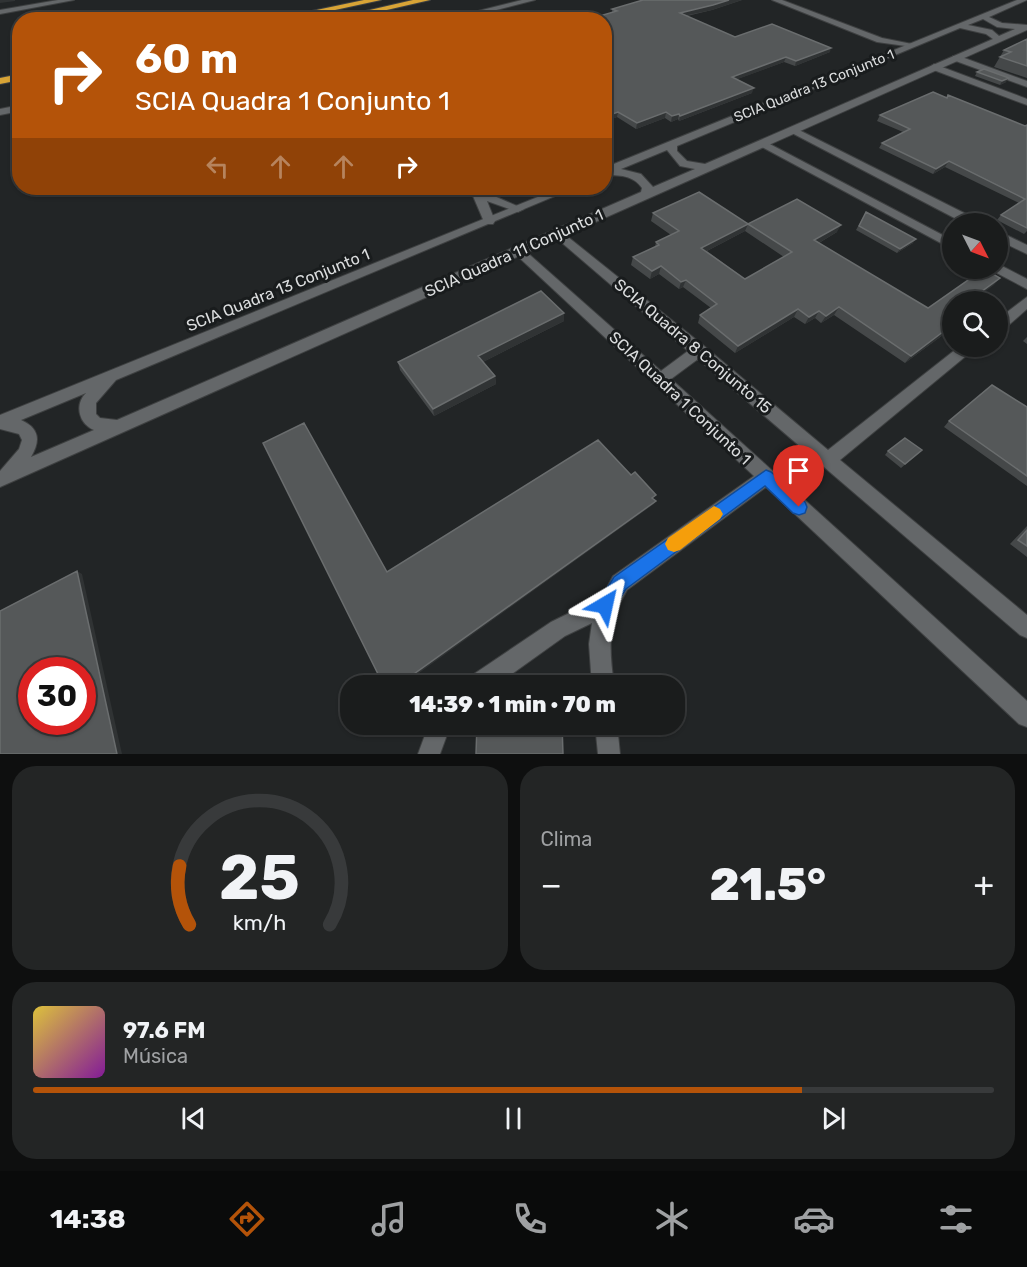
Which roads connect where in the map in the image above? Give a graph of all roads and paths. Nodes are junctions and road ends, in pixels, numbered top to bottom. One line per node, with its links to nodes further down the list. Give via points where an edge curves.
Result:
1 (70, 0): 7 (street)
2 (426, 0): 6 (highway)
3 (531, 0): 10 (street)
4 (776, 0): 15 (street)
5 (1023, 0): 11 (street, SCIA Quadra 13 Conjunto 1)
6 (379, 4): 8 (highway); 9 (highway)
7 (0, 12)
8 (326, 12)
9 (352, 12)
10 (479, 12)
11 (982, 16): 12 (street, SCIA Quadra 13 Conjunto 1); 13 (street, via 1000,25)
12 (960, 26): 14 (street, via 990,32); 16 (street, SCIA Quadra 13 Conjunto 1)
13 (1025, 28): 14 (street, SCIA Quadra 11 Conjunto 1)
14 (998, 39): 18 (street, SCIA Quadra 11 Conjunto 1)
15 (880, 40): 16 (street); 17 (street)
16 (913, 45): 17 (street, SCIA Quadra 13 Conjunto 1)
17 (895, 52): 24 (street, SCIA Quadra 13 Conjunto 1)
18 (956, 58): 19 (street, SCIA Quadra 11 Conjunto 1); 20 (street)
19 (934, 67): 21 (street); 22 (street, SCIA Quadra 11 Conjunto 1)
20 (1027, 84)
21 (1027, 102)
22 (793, 130): 23 (street, SCIA Quadra 11 Conjunto 1); 33 (street)
23 (764, 144): 25 (street, SCIA Quadra 11 Conjunto 1); 36 (street)
24 (672, 145): 25 (street, via 672,152 684,164); 26 (street, SCIA Quadra 13 Conjunto 1)
25 (709, 168): 31 (street, SCIA Quadra 11 Conjunto 1)
26 (612, 169)
27 (612, 172): 31 (street, via 622,171 645,182 648,188)
28 (476, 195): 34 (street)
29 (484, 195): 32 (street)
30 (551, 195): 32 (street, SCIA Quadra 13 Conjunto 1)
31 (644, 197): 35 (street, SCIA Quadra 11 Conjunto 1)
32 (518, 209): 34 (street, SCIA Quadra 13 Conjunto 1)
33 (955, 213)
34 (489, 221): 47 (street, SCIA Quadra 13 Conjunto 1)
35 (558, 233): 40 (street, SCIA Quadra 11 Conjunto 1); 45 (street, SCIA Quadra 8 Conjunto 15)
36 (942, 240)
37 (1008, 240): 39 (street)
38 (1008, 247): 39 (street)
39 (1023, 248)
40 (518, 251): 48 (street, SCIA Quadra 1 Conjunto 1); 50 (street, SCIA Quadra 11 Conjunto 1)
41 (1008, 274): 42 (street)
42 (1027, 285)
43 (1027, 302): 44 (street)
44 (1008, 318)
45 (699, 350): 48 (street); 51 (street, SCIA Quadra 8 Conjunto 15)
46 (957, 357): 51 (street)
47 (121, 372): 49 (street, SCIA Quadra 13 Conjunto 1); 50 (street, via 88,401 88,417 96,424)
48 (661, 379): 52 (street, SCIA Quadra 1 Conjunto 1)
49 (0, 422): 53 (street, via 21,425 29,433 31,443)
50 (119, 428): 53 (street, SCIA Quadra 11 Conjunto 1)
51 (829, 459): 55 (street, SCIA Quadra 8 Conjunto 15)
52 (766, 477): 54 (street, via 620,583); 58 (street, SCIA Quadra 1 Conjunto 1)
53 (3, 478)
54 (605, 605): 56 (street, via 558,629); 57 (street, via 598,637)
55 (1027, 628)
56 (492, 675)
57 (602, 675)
58 (1027, 716)
59 (436, 735): 61 (street)
60 (607, 735): 62 (street)
61 (429, 754)
62 (609, 754)

